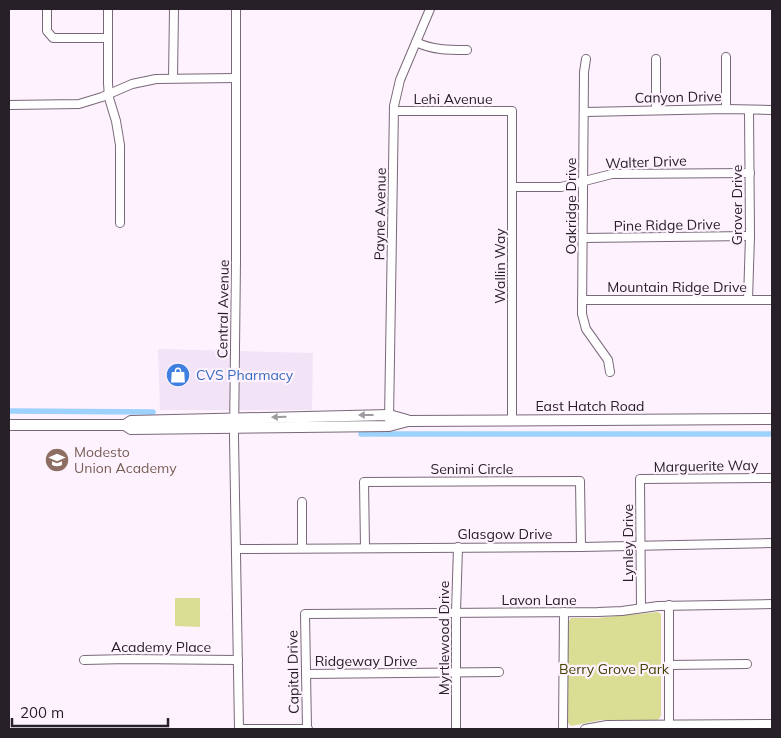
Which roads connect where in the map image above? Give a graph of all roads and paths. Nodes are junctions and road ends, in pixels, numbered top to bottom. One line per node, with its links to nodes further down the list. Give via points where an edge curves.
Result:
1 (47, 9): 6 (street, via 47,31 53,38)
2 (108, 9): 6 (street)
3 (174, 9): 12 (street)
4 (236, 9): 13 (street, Central Avenue)
5 (430, 9): 7 (street, Payne Avenue)
6 (108, 38): 14 (street)
7 (416, 42): 8 (street, via 438,50); 20 (street, Payne Avenue, via 400,80)
8 (467, 50)
9 (726, 57): 16 (street)
10 (656, 59): 17 (street)
11 (586, 60): 22 (street, Oakridge Drive)
12 (173, 78): 13 (street); 14 (street, via 144,81)
13 (236, 78): 36 (street, Central Avenue)
14 (108, 94): 15 (street, via 73,104); 26 (street, via 120,145)
15 (9, 105)
16 (726, 109): 17 (street, Canyon Drive); 18 (street, Canyon Drive)
17 (656, 110): 22 (street, Canyon Drive)
18 (748, 110): 19 (street, Canyon Drive); 23 (street, Grover Drive)
19 (772, 110)
20 (394, 111): 21 (street, Lehi Avenue); 34 (street, Payne Avenue)
21 (512, 111): 25 (street, Wallin Way)
22 (585, 112): 24 (street, Oakridge Drive)
23 (750, 173): 24 (street, Walter Drive, via 612,174); 27 (street, Grover Drive)
24 (582, 181): 25 (street, Walter Drive, via 560,187); 28 (street, Oakridge Drive)
25 (513, 187): 35 (street, Wallin Way)
26 (120, 223)
27 (750, 236): 28 (street, Pine Ridge Drive); 30 (street, Grover Drive)
28 (584, 238): 29 (street, Oakridge Drive)
29 (582, 300): 30 (street, Mountain Ridge Drive); 32 (street, Oakridge Drive, via 586,329 608,360)
30 (748, 300): 31 (street, Mountain Ridge Drive)
31 (772, 300)
32 (610, 372)
33 (772, 419): 35 (main road, East Hatch Road)
34 (389, 420): 35 (main road, East Hatch Road); 36 (main road, East Hatch Road)
35 (512, 420)
36 (234, 423): 37 (main road, East Hatch Road, via 131,421 125,426); 46 (street, Central Avenue)
37 (9, 425)
38 (772, 478): 39 (street, Marguerite Way)
39 (640, 479): 42 (street, Lynley Drive)
40 (302, 502): 47 (street)
41 (772, 543): 42 (street, Glasgow Drive)
42 (640, 544): 45 (street, Glasgow Drive); 50 (street, Lynley Drive)
43 (365, 547): 44 (street, Glasgow Drive); 45 (street, Senimi Circle, via 364,482 580,482); 47 (street, Glasgow Drive)
44 (458, 547): 45 (street, Glasgow Drive); 51 (street, Myrtlewood Drive)
45 (581, 547)
46 (237, 548): 47 (street, Glasgow Drive); 55 (street, Central Avenue)
47 (302, 548)
48 (772, 604): 49 (street, Lavon Lane)
49 (669, 606): 50 (street, Lavon Lane); 57 (street)
50 (641, 608): 52 (street, Lavon Lane)
51 (456, 612): 52 (street, Lavon Lane); 53 (street, Lavon Lane); 59 (street, Myrtlewood Drive)
52 (564, 612): 67 (street)
53 (305, 614): 60 (street, Capital Drive)
54 (84, 660): 55 (street, Academy Place)
55 (238, 660): 64 (street, Central Avenue)
56 (747, 664): 57 (street)
57 (669, 665): 62 (street)
58 (499, 672): 59 (street, Ridgeway Drive)
59 (456, 673): 60 (street, Ridgeway Drive); 66 (street, Myrtlewood Drive)
60 (306, 674): 65 (street, Capital Drive)
61 (772, 724): 62 (street)
62 (669, 725): 63 (street)
63 (641, 727): 68 (street, via 620,725)
64 (239, 729): 65 (street)
65 (308, 729)
66 (456, 729)
67 (563, 729)
68 (585, 729)

